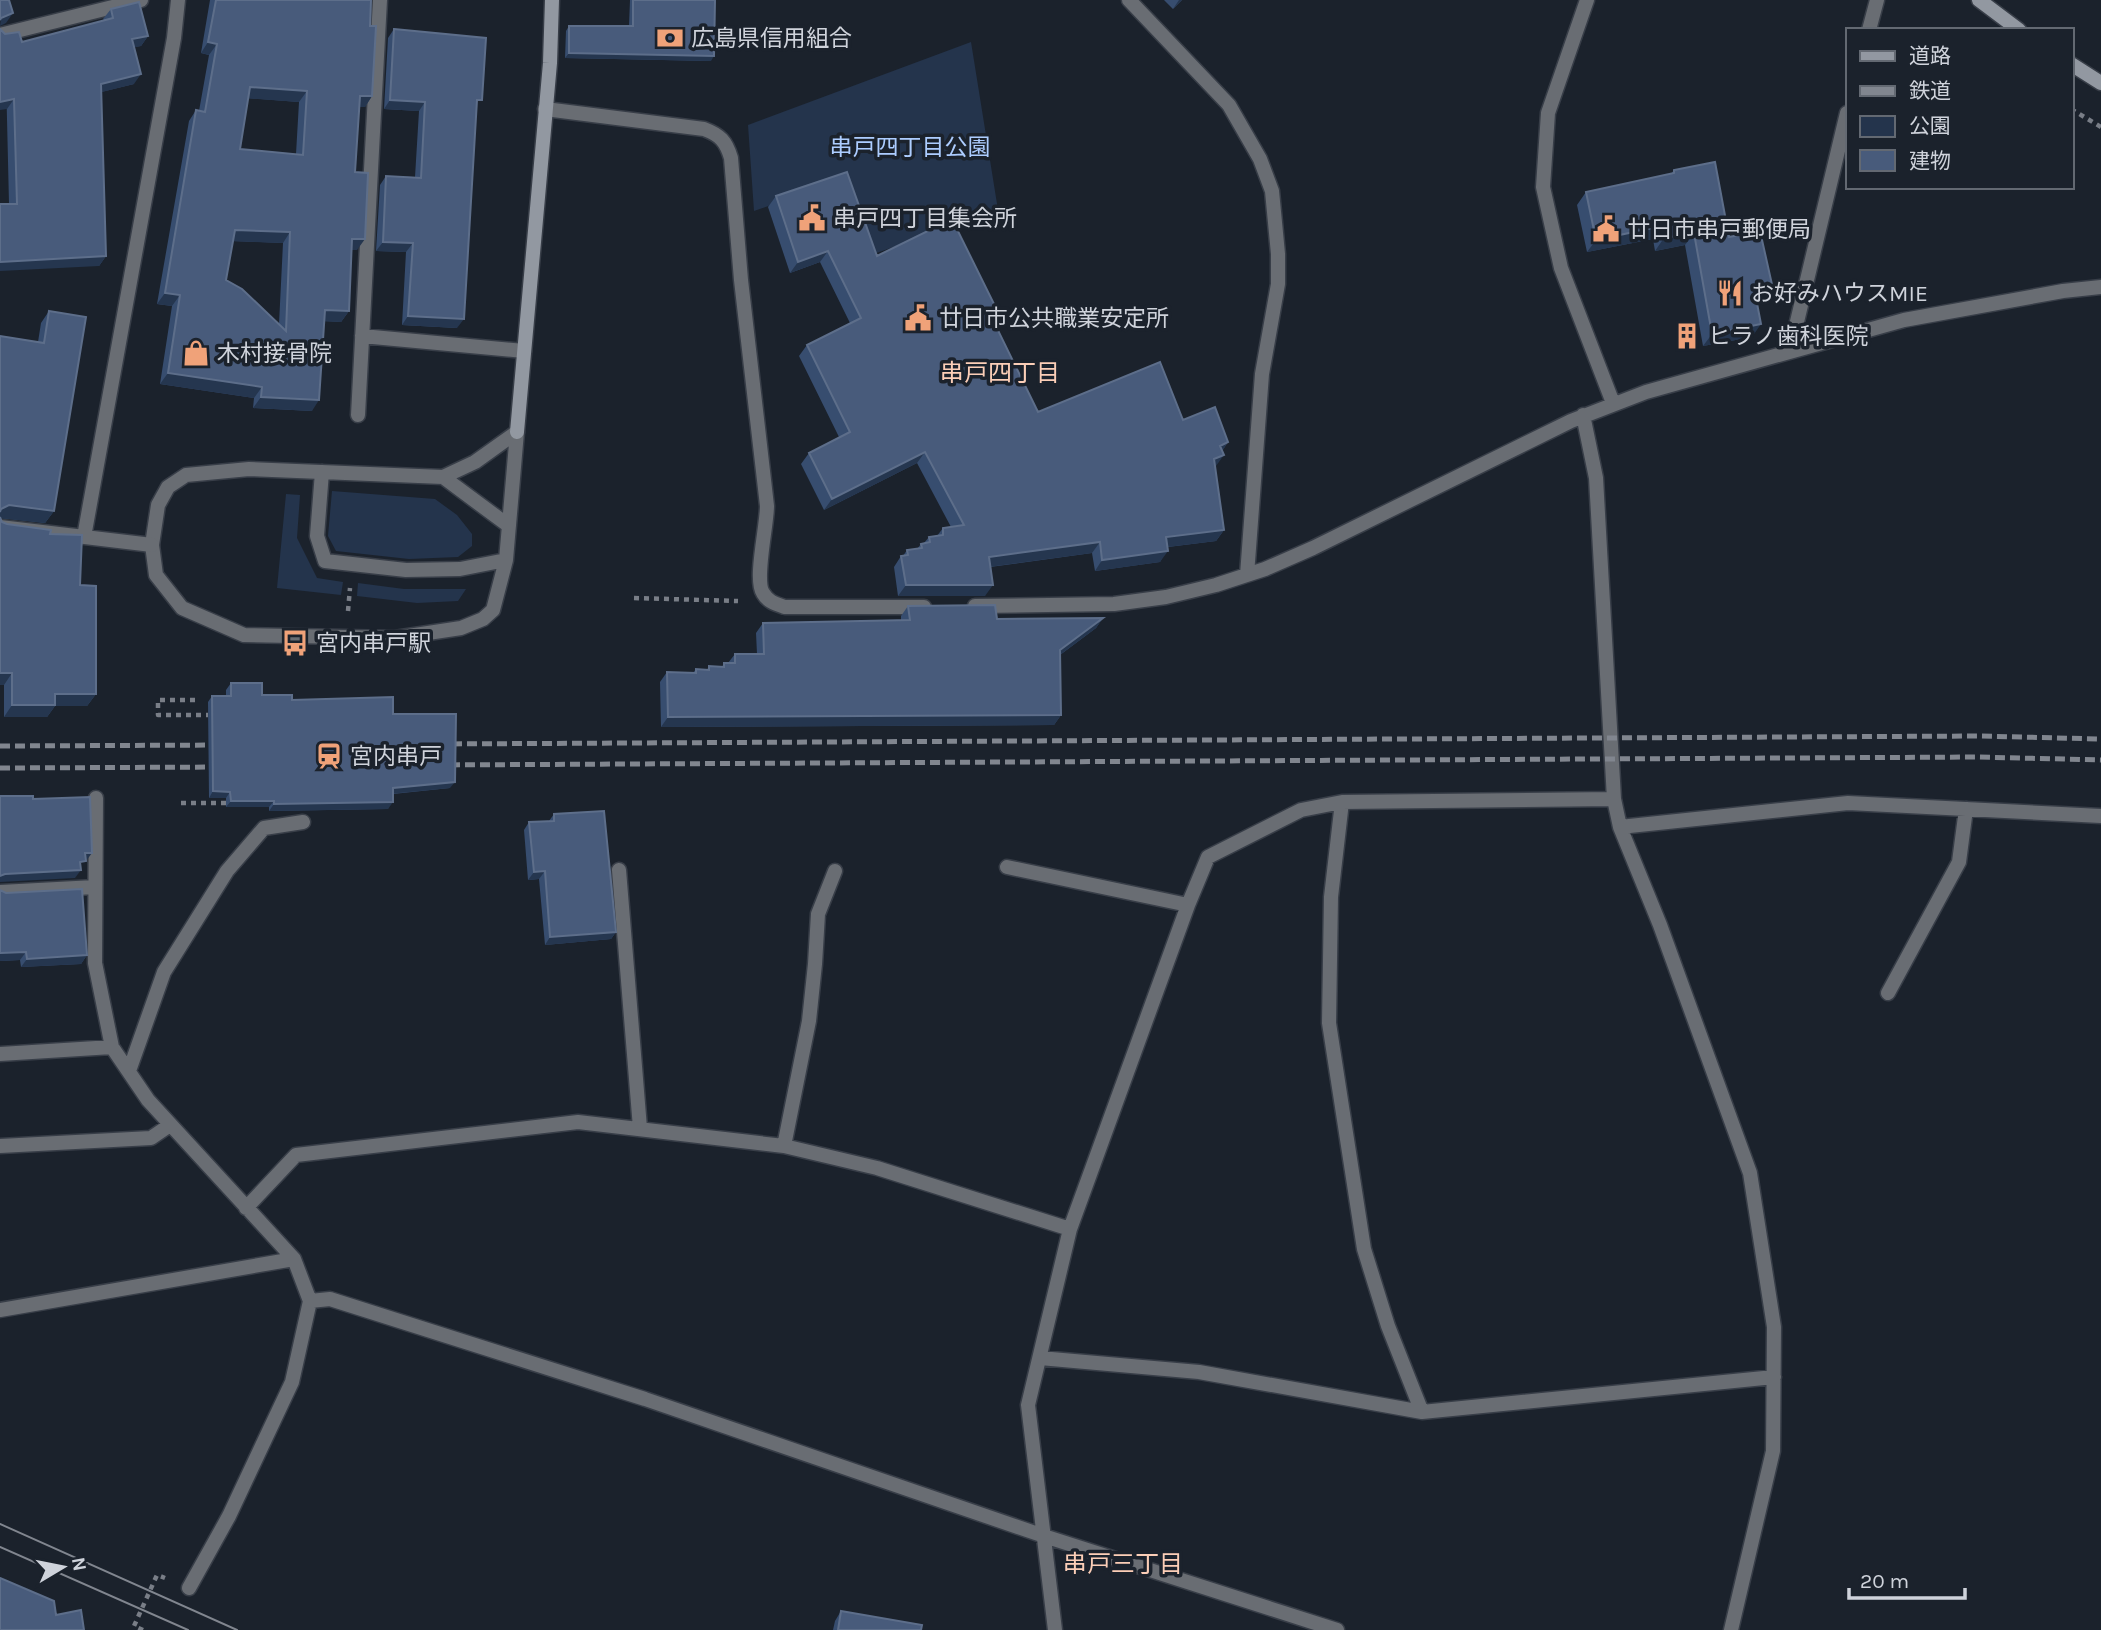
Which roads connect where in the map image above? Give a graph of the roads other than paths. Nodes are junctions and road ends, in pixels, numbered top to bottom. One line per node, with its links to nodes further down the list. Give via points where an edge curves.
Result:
1 (141, 0): 11 (street)
2 (178, 0): 28 (street)
3 (380, 0): 17 (street)
4 (552, 0): 14 (street)
5 (1129, 0): 31 (street, via 1228,105 1260,159 1272,191 1278,284 1262,374)
6 (1587, 0): 20 (street, via 1548,113 1543,187 1561,268)
7 (1877, 0): 9 (street)
8 (1979, 0): 10 (street)
9 (1870, 28)
10 (2016, 28)
11 (0, 35)
12 (2073, 65): 13 (street)
13 (2100, 82)
14 (545, 109): 18 (street); 33 (street, via 704,129 727,144 767,506 761,591 771,603 785,607)
15 (1846, 117): 19 (street)
16 (2101, 287): 19 (street, via 1904,320)
17 (362, 336): 18 (street); 21 (street)
18 (524, 351): 23 (street)
19 (1790, 351): 20 (street)
20 (1613, 403): 22 (street)
21 (358, 415)
22 (1584, 415): 31 (street); 35 (street, via 1596,478)
23 (517, 432): 25 (street, via 475,462); 26 (street)
24 (322, 472): 25 (street); 29 (street, via 248,469 186,475 168,487 158,505); 30 (street, via 317,536 325,561 406,570 460,569)
25 (443, 477): 26 (street)
26 (509, 526): 30 (street)
27 (0, 527): 28 (street)
28 (84, 537): 29 (street)
29 (152, 545): 30 (street, via 156,575 182,608 244,635 395,638 461,628 493,610)
30 (506, 561)
31 (1247, 575): 32 (street, via 1166,597 1114,604)
32 (966, 606)
33 (938, 607)
34 (96, 798): 44 (street)
35 (1614, 799): 36 (street); 40 (street)
36 (1342, 802): 46 (street, via 1301,810 1208,857); 62 (street, via 1331,897 1329,1023 1364,1249)
37 (1966, 809): 38 (street); 40 (street, via 1848,803); 47 (street, via 1959,862)
38 (2101, 816)
39 (303, 822): 50 (street, via 264,828 227,871 164,972)
40 (1620, 827): 61 (street, via 1750,1173 1774,1327)
41 (1007, 867): 46 (street)
42 (619, 870): 52 (street)
43 (835, 872): 54 (street, via 818,914 809,1021)
44 (95, 887): 45 (street); 48 (street, via 95,962)
45 (0, 892)
46 (1188, 905): 56 (street)
47 (1888, 993)
48 (112, 1046): 49 (street); 50 (street)
49 (0, 1054)
50 (129, 1071): 51 (street)
51 (170, 1125): 53 (street, via 151,1138); 55 (street)
52 (640, 1128): 54 (street); 55 (street, via 578,1122 296,1155)
53 (0, 1146)
54 (784, 1146): 56 (street, via 877,1168)
55 (246, 1208): 57 (street)
56 (1070, 1229): 60 (street)
57 (294, 1259): 58 (street); 59 (street)
58 (310, 1301): 63 (street, via 330,1299 645,1399); 64 (street, via 292,1382 229,1516)
59 (0, 1310)
60 (1040, 1358): 62 (street, via 1199,1372); 63 (street, via 1028,1405)
61 (1774, 1377): 62 (street); 67 (street, via 1773,1451)
62 (1422, 1412)
63 (1044, 1536): 65 (street); 66 (street)
64 (189, 1588)
65 (1055, 1630)
66 (1337, 1630)
67 (1731, 1630)

